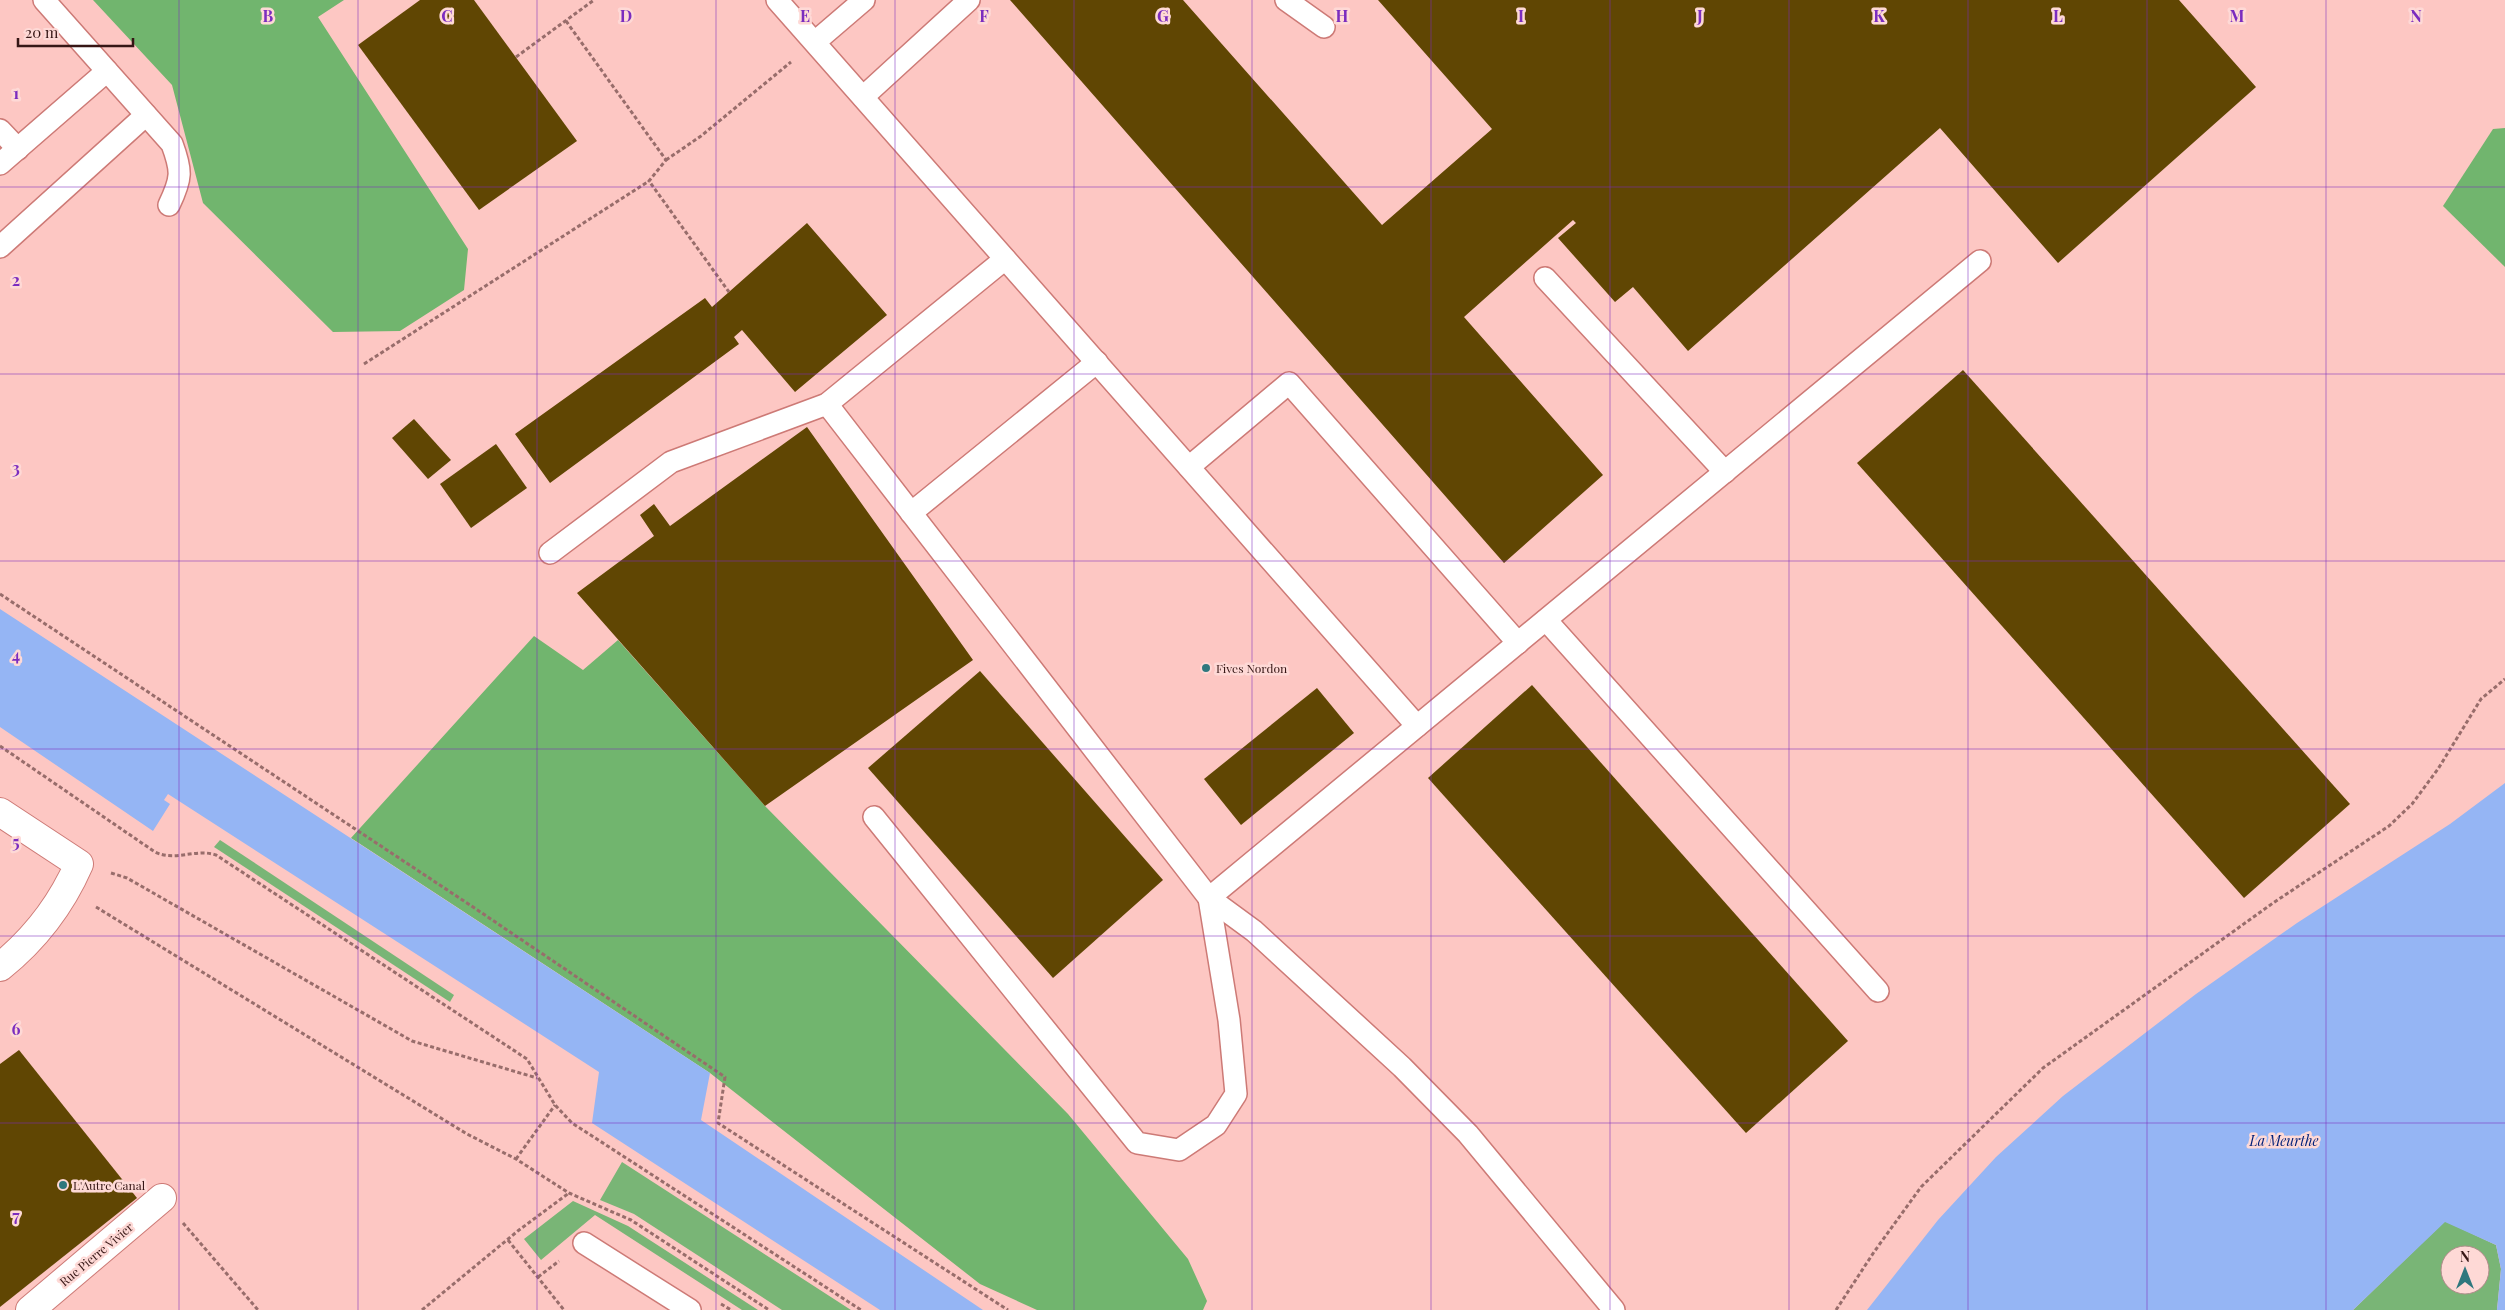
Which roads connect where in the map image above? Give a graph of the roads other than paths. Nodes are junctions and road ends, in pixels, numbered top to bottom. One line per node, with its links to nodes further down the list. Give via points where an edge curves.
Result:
1 (44, 0): 8 (lane)
2 (777, 0): 7 (lane)
3 (864, 0): 7 (lane)
4 (969, 0): 9 (lane)
5 (1286, 0): 6 (lane)
6 (1324, 27)
7 (816, 44): 9 (lane)
8 (107, 71): 10 (lane); 12 (lane)
9 (862, 97): 16 (lane)
10 (146, 115): 14 (lane, via 172,144 180,167 177,189); 15 (lane)
11 (0, 130): 12 (lane)
12 (18, 149): 13 (lane)
13 (0, 164)
14 (169, 205)
15 (0, 247)
16 (1005, 258): 19 (lane); 20 (lane)
17 (1980, 261): 22 (lane)
18 (1545, 278): 22 (lane)
19 (1097, 362): 21 (lane); 23 (lane)
20 (827, 404): 23 (lane); 24 (lane, via 671,462)
21 (1189, 467): 26 (lane, via 1289,383); 27 (lane)
22 (1725, 472): 25 (lane)
23 (911, 513): 30 (lane)
24 (550, 553)
25 (1546, 620): 26 (lane); 32 (lane)
26 (1518, 643): 27 (lane)
27 (1417, 726): 30 (lane)
28 (0, 812): 31 (street, via 79,864 58,906)
29 (874, 817): 30 (lane, via 1137,1143 1179,1150 1216,1125 1236,1094 1230,1020)
30 (1209, 898): 37 (lane, via 1254,931 1442,1107)
31 (0, 968)
32 (1878, 991)
33 (162, 1198): 35 (street, Rue Pierre Vivier)
34 (584, 1243): 36 (lane)
35 (30, 1310)
36 (690, 1310)
37 (1614, 1310)

